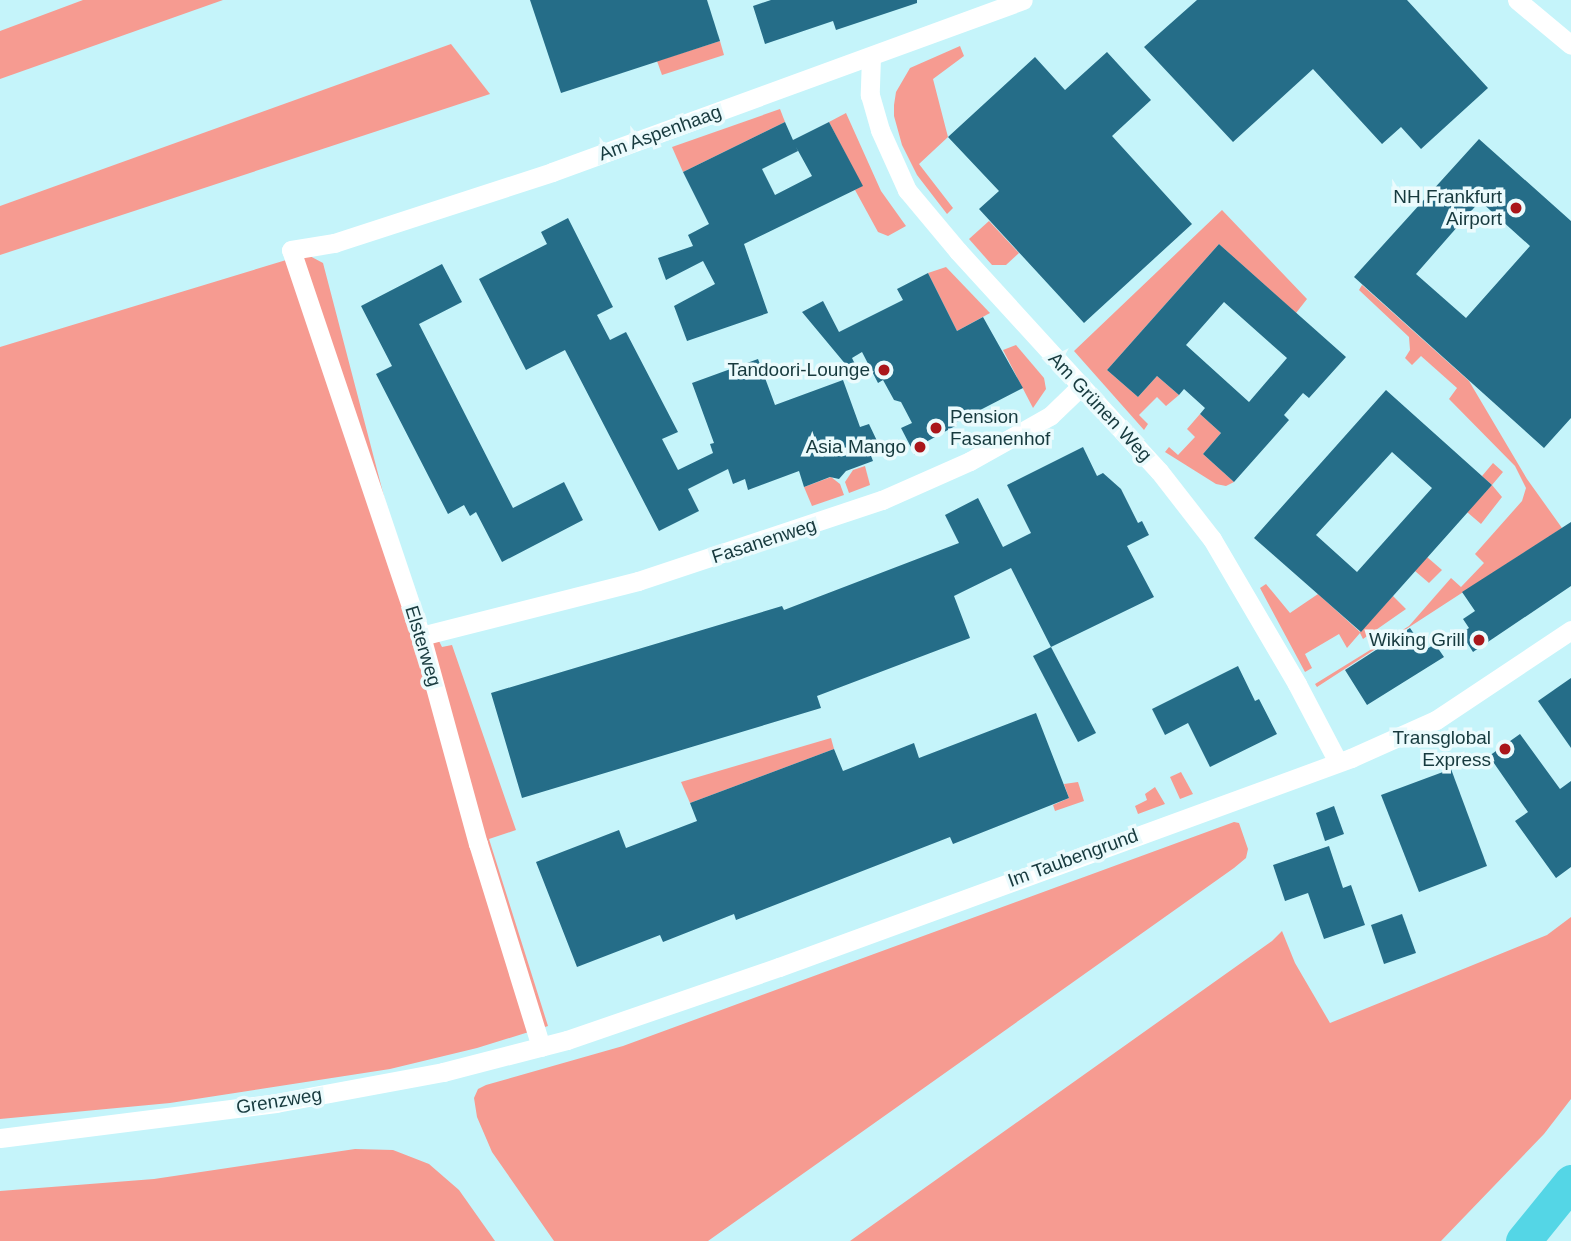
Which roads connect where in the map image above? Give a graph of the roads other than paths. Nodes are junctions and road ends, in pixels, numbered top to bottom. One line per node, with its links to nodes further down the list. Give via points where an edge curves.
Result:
1 (1023, 0): 4 (street, Am Aspenhaag)
2 (1517, 0): 3 (street)
3 (1571, 45)
4 (871, 57): 5 (street, Am Aspenhaag, via 540,176 334,243); 6 (street, Am Grünen Weg, via 870,95 907,190)
5 (291, 250): 8 (street, Elsterweg)
6 (1080, 387): 8 (street, Fasanenweg, via 1050,416 970,461 882,500 638,581); 9 (street, Am Grünen Weg, via 1159,471 1212,539)
7 (1571, 630): 9 (street, Im Taubengrund, via 1436,720)
8 (421, 636): 10 (street, Elsterweg, via 478,844)
9 (1338, 762): 10 (street, Im Taubengrund, via 779,967)
10 (547, 1045): 11 (street, Grenzweg, via 443,1072 276,1103)
11 (0, 1138)
12 (1571, 1182): 14 (highway)
13 (1571, 1206): 15 (highway)
14 (1523, 1241)
15 (1535, 1241)

